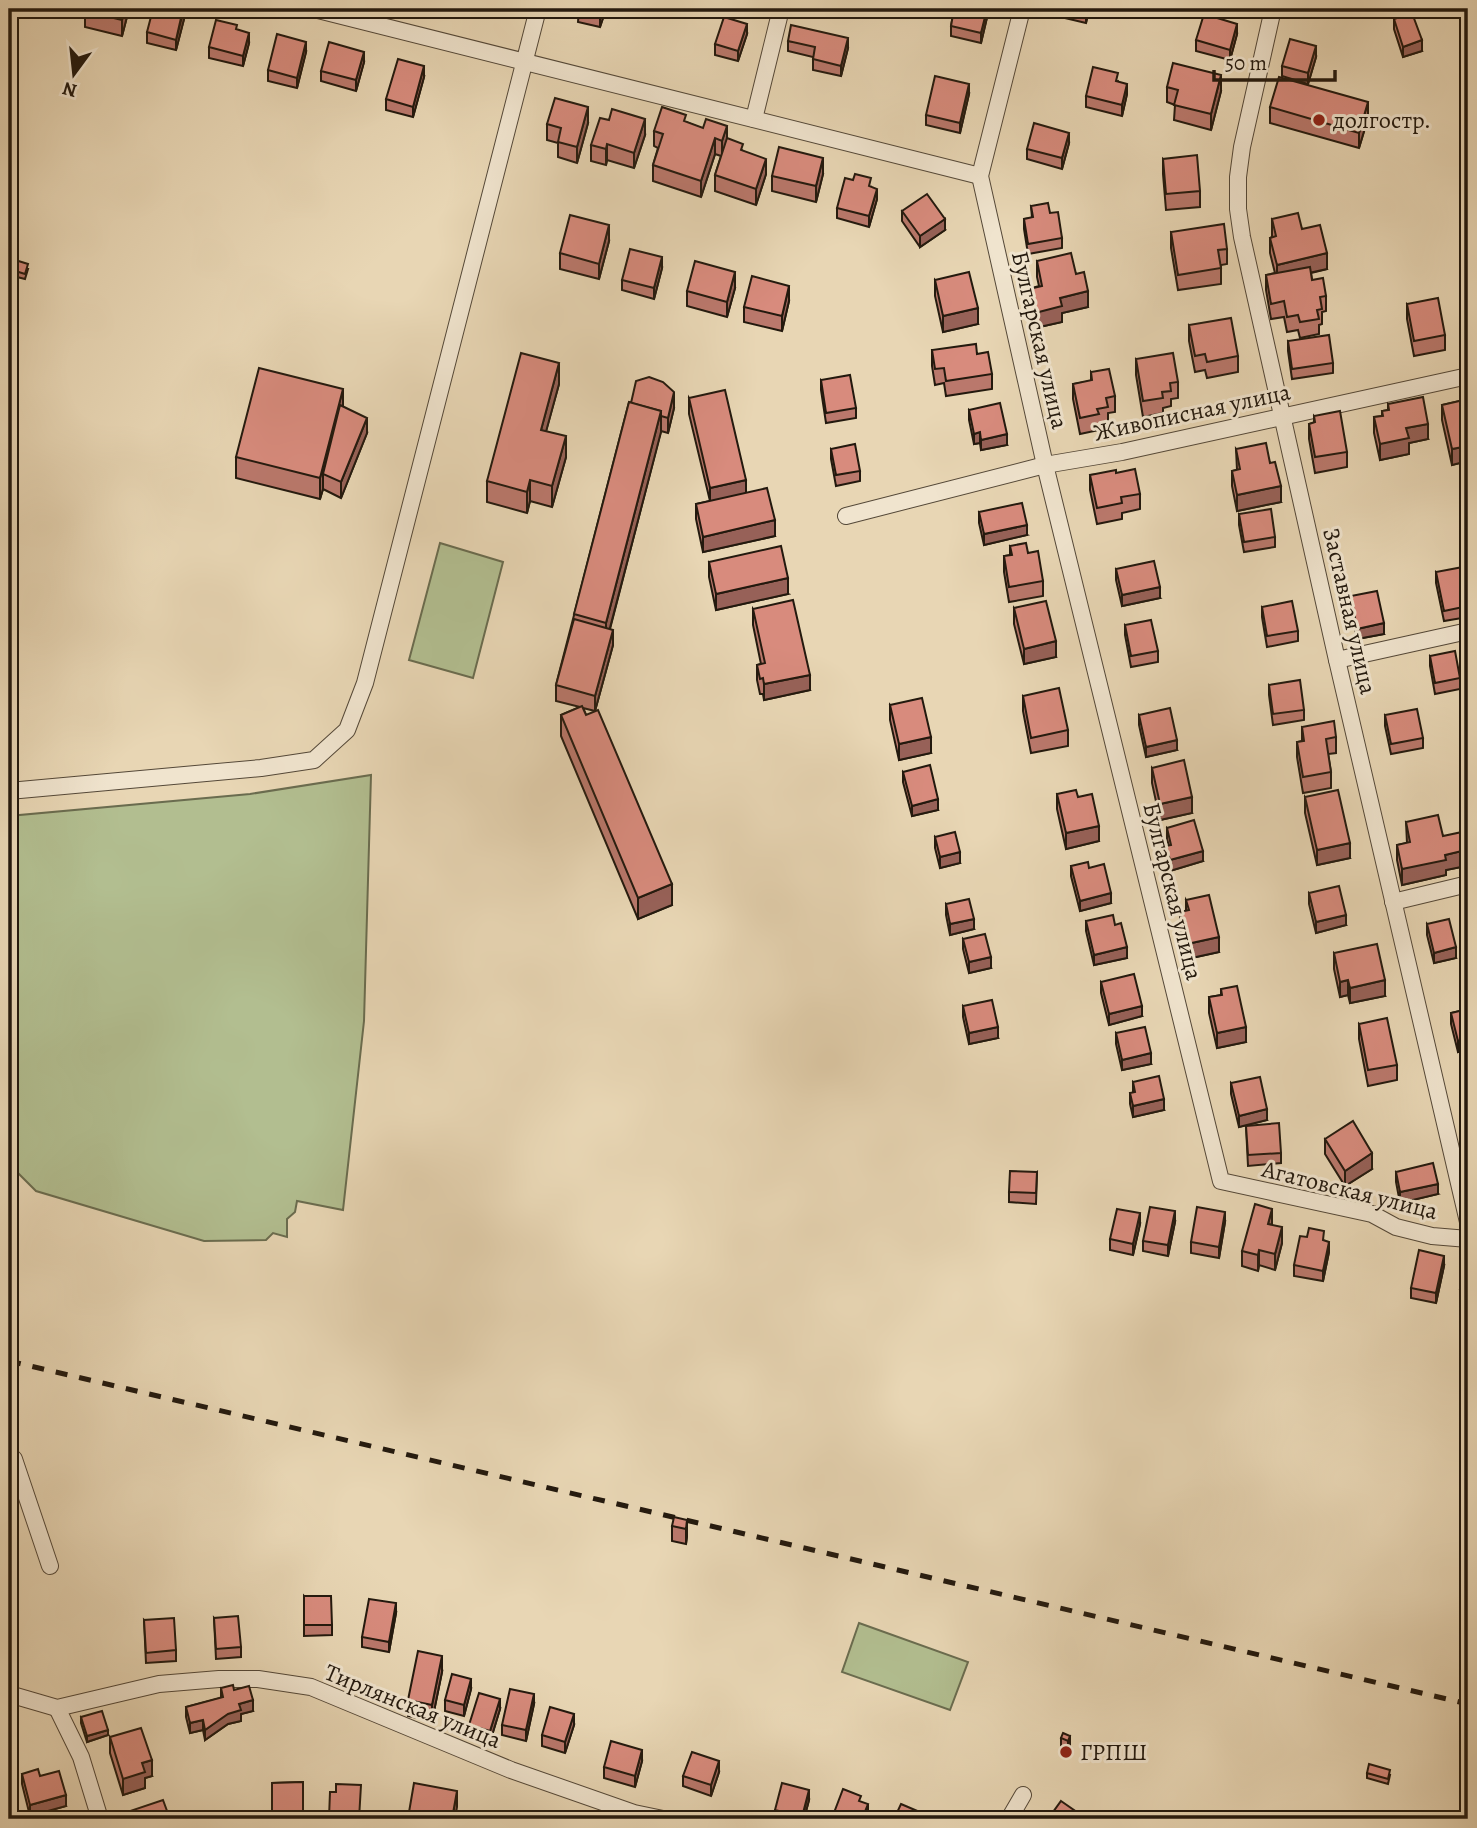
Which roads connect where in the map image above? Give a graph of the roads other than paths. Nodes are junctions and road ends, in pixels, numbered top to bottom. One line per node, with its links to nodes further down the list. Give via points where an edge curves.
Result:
1 (314, 9): 6 (street)
2 (538, 9): 6 (street)
3 (781, 9): 7 (street)
4 (1021, 9): 8 (street)
5 (1273, 9): 10 (street, Заставная улица, via 1242,148 1238,209)
6 (525, 62): 7 (street); 15 (street, via 365,683 347,730 314,760)
7 (754, 119): 8 (street)
8 (980, 176): 11 (street, Булгарская улица)
9 (1468, 376): 10 (street, Живописная улица)
10 (1282, 415): 11 (street, Живописная улица); 14 (street, Заставная улица)
11 (1045, 466): 12 (street, Живописная улица); 18 (street, Булгарская улица)
12 (846, 516)
13 (1468, 631): 14 (street)
14 (1337, 660): 17 (street, Заставная улица)
15 (9, 791)
16 (1468, 884): 17 (street)
17 (1393, 902): 19 (street, Заставная улица)
18 (1221, 1181): 20 (street, Агатовская улица, via 1372,1214 1396,1227 1432,1236)
19 (1468, 1222)
20 (1468, 1239)
21 (9, 1454): 22 (street)
22 (50, 1566)
23 (9, 1694): 24 (street)
24 (57, 1708): 26 (street, via 80,1757); 27 (street, Тирлянская улица, via 171,1683 258,1679 311,1687 511,1770)
25 (1023, 1795): 28 (street)
26 (100, 1819)
27 (663, 1819)
28 (1009, 1819)

